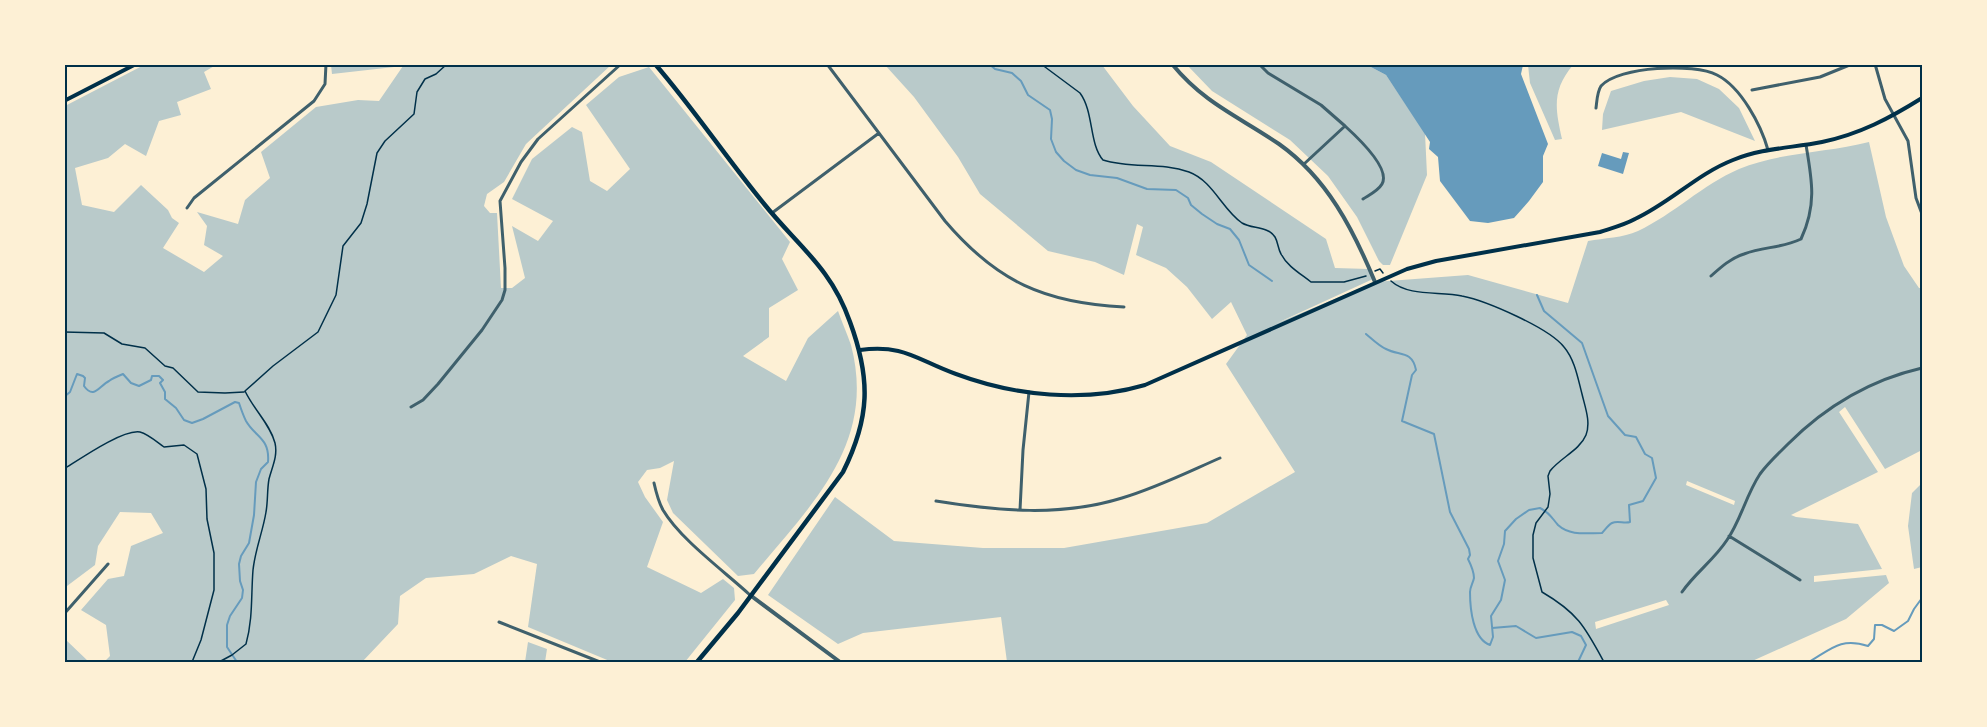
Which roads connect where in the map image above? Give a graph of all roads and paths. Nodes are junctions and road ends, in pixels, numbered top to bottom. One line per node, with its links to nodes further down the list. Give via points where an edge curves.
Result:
1 (136, 64): 14 (main road)
2 (326, 64): 23 (street, via 325,84 314,100 194,198)
3 (447, 64): 34 (path, via 425,80 417,92 414,114 377,153 361,223 343,246 336,295 318,332)
4 (621, 64): 36 (street, via 538,139 521,162 500,201 505,268 502,300 438,384)
5 (655, 64): 24 (main road)
6 (827, 64): 18 (street)
7 (1041, 64): 26 (path, via 1080,93 1103,160 1191,172 1242,223 1265,229 1274,236 1286,262 1311,282 1344,282)
8 (1172, 64): 21 (street, via 1204,97)
9 (1259, 64): 17 (street)
10 (1852, 64): 12 (street, via 1820,77)
11 (1875, 64): 16 (street)
12 (1752, 90)
13 (1923, 98): 16 (main road)
14 (64, 101)
15 (1596, 108): 20 (street, via 1600,87 1625,74 1676,67 1706,70 1736,90 1762,130)
16 (1894, 115): 19 (main road, via 1858,132); 25 (street, via 1908,141 1916,198)
17 (1345, 126): 21 (street); 22 (street, via 1382,169 1380,187)
18 (879, 133): 24 (street); 30 (street, via 961,239 995,270 1054,297)
19 (1806, 145): 20 (main road); 27 (street, via 1812,200 1809,222 1801,239 1743,254)
20 (1768, 150): 28 (main road, via 1721,165 1648,212 1600,232 1430,263)
21 (1304, 164): 26 (street, via 1341,211)
22 (1363, 199)
23 (187, 208)
24 (772, 213): 32 (main road, via 830,281)
25 (1923, 214)
26 (1371, 273): 28 (street)
27 (1712, 276)
28 (1375, 282): 35 (main road, via 1145,385 1090,396)
29 (1392, 283): 54 (path, via 1486,303 1556,339 1573,362 1588,419 1587,432 1579,445 1550,471 1550,494 1547,508 1536,523 1533,558 1540,589 1576,617)
30 (1124, 307)
31 (64, 332): 34 (path, via 104,333 122,344 146,348 198,392)
32 (860, 350): 35 (main road, via 894,349 956,374); 46 (main road, via 865,403 849,458 833,488)
33 (1923, 368): 42 (street, via 1860,390 1803,429 1760,474)
34 (245, 392): 50 (path, via 269,428 275,443 275,461 257,545 249,634 240,650)
35 (1029, 392): 41 (street)
36 (411, 407)
37 (1220, 458): 41 (street, via 1121,498 1074,509)
38 (64, 469): 49 (path, via 131,432 142,432 164,447 184,445 197,454 206,489 214,590)
39 (654, 483): 46 (street, via 666,514)
40 (936, 501): 41 (street)
41 (1020, 510)
42 (1730, 536): 44 (street); 45 (street)
43 (108, 564): 47 (street)
44 (1800, 580)
45 (1682, 592)
46 (750, 596): 52 (main road); 53 (street)
47 (64, 614)
48 (499, 622): 51 (street)
49 (192, 663)
50 (219, 663)
51 (600, 663)
52 (696, 663)
53 (840, 663)
54 (1604, 663)

